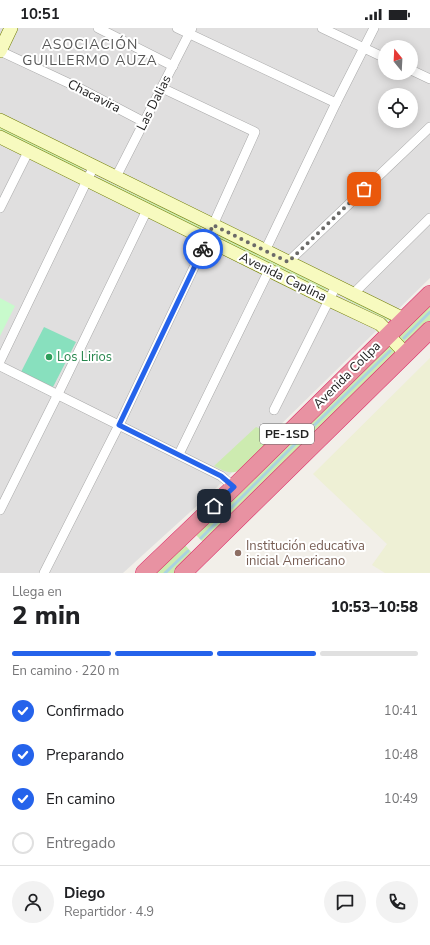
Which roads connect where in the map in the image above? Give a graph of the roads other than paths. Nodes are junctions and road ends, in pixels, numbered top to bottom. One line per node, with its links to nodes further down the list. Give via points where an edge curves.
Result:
1 (11, 28): 8 (street)
2 (98, 28): 10 (street)
3 (177, 28): 6 (street)
4 (322, 28): 7 (street)
5 (374, 28): 7 (street)
6 (191, 31): 10 (street, Las Dalias); 14 (street)
7 (364, 48): 9 (street); 14 (street)
8 (0, 51): 16 (street, Chacavira)
9 (378, 55)
10 (173, 66): 13 (street, Las Dalias)
11 (418, 73): 12 (street)
12 (430, 79)
13 (162, 88): 16 (street, Las Dalias); 26 (street, via 255,132)
14 (336, 103): 28 (street)
15 (0, 120): 20 (street, Avenida Caplina)
16 (144, 122): 21 (street, Las Dalias)
17 (430, 127): 29 (street)
18 (0, 137): 19 (street, Avenida Caplina)
19 (28, 152): 22 (street, Avenida Caplina); 23 (street)
20 (94, 166): 21 (street, Avenida Caplina); 22 (street)
21 (116, 177): 26 (street, Avenida Caplina)
22 (88, 181): 24 (street, Avenida Caplina); 39 (street)
23 (0, 208)
24 (147, 210): 27 (street, Avenida Caplina); 41 (street)
25 (430, 218): 32 (street)
26 (213, 225): 27 (street); 28 (street, Avenida Caplina)
27 (207, 240): 30 (street, Avenida Caplina); 43 (street)
28 (265, 251): 29 (street, Avenida Caplina)
29 (288, 262): 31 (street, Avenida Caplina)
30 (269, 270): 34 (street, Avenida Caplina); 44 (street)
31 (336, 286): 32 (street, Avenida Caplina); 34 (street)
32 (353, 294): 35 (street, Avenida Caplina)
33 (430, 294): 35 (highway, Avenida Collpa / PE-1SD)
34 (329, 300): 37 (street, Avenida Caplina, via 380,324); 42 (street)
35 (404, 319): 37 (highway, Avenida Collpa / PE-1SD)
36 (430, 330): 38 (highway, Avenida Collpa / PE-1SD)
37 (388, 335): 38 (street, Avenida Caplina); 45 (highway, Avenida Collpa / PE-1SD)
38 (406, 354): 48 (highway, Avenida Collpa / PE-1SD)
39 (0, 361)
40 (0, 366): 41 (street)
41 (58, 394): 43 (street); 46 (street)
42 (274, 410)
43 (119, 425): 44 (street); 49 (street)
44 (179, 454): 45 (street, via 221,476)
45 (234, 487): 47 (highway, Avenida Collpa / PE-1SD)
46 (0, 510)
47 (183, 536): 48 (highway); 50 (highway, Avenida Collpa / PE-1SD)
48 (202, 554): 51 (highway, Avenida Collpa / PE-1SD)
49 (44, 573)
50 (144, 573)
51 (183, 573)

